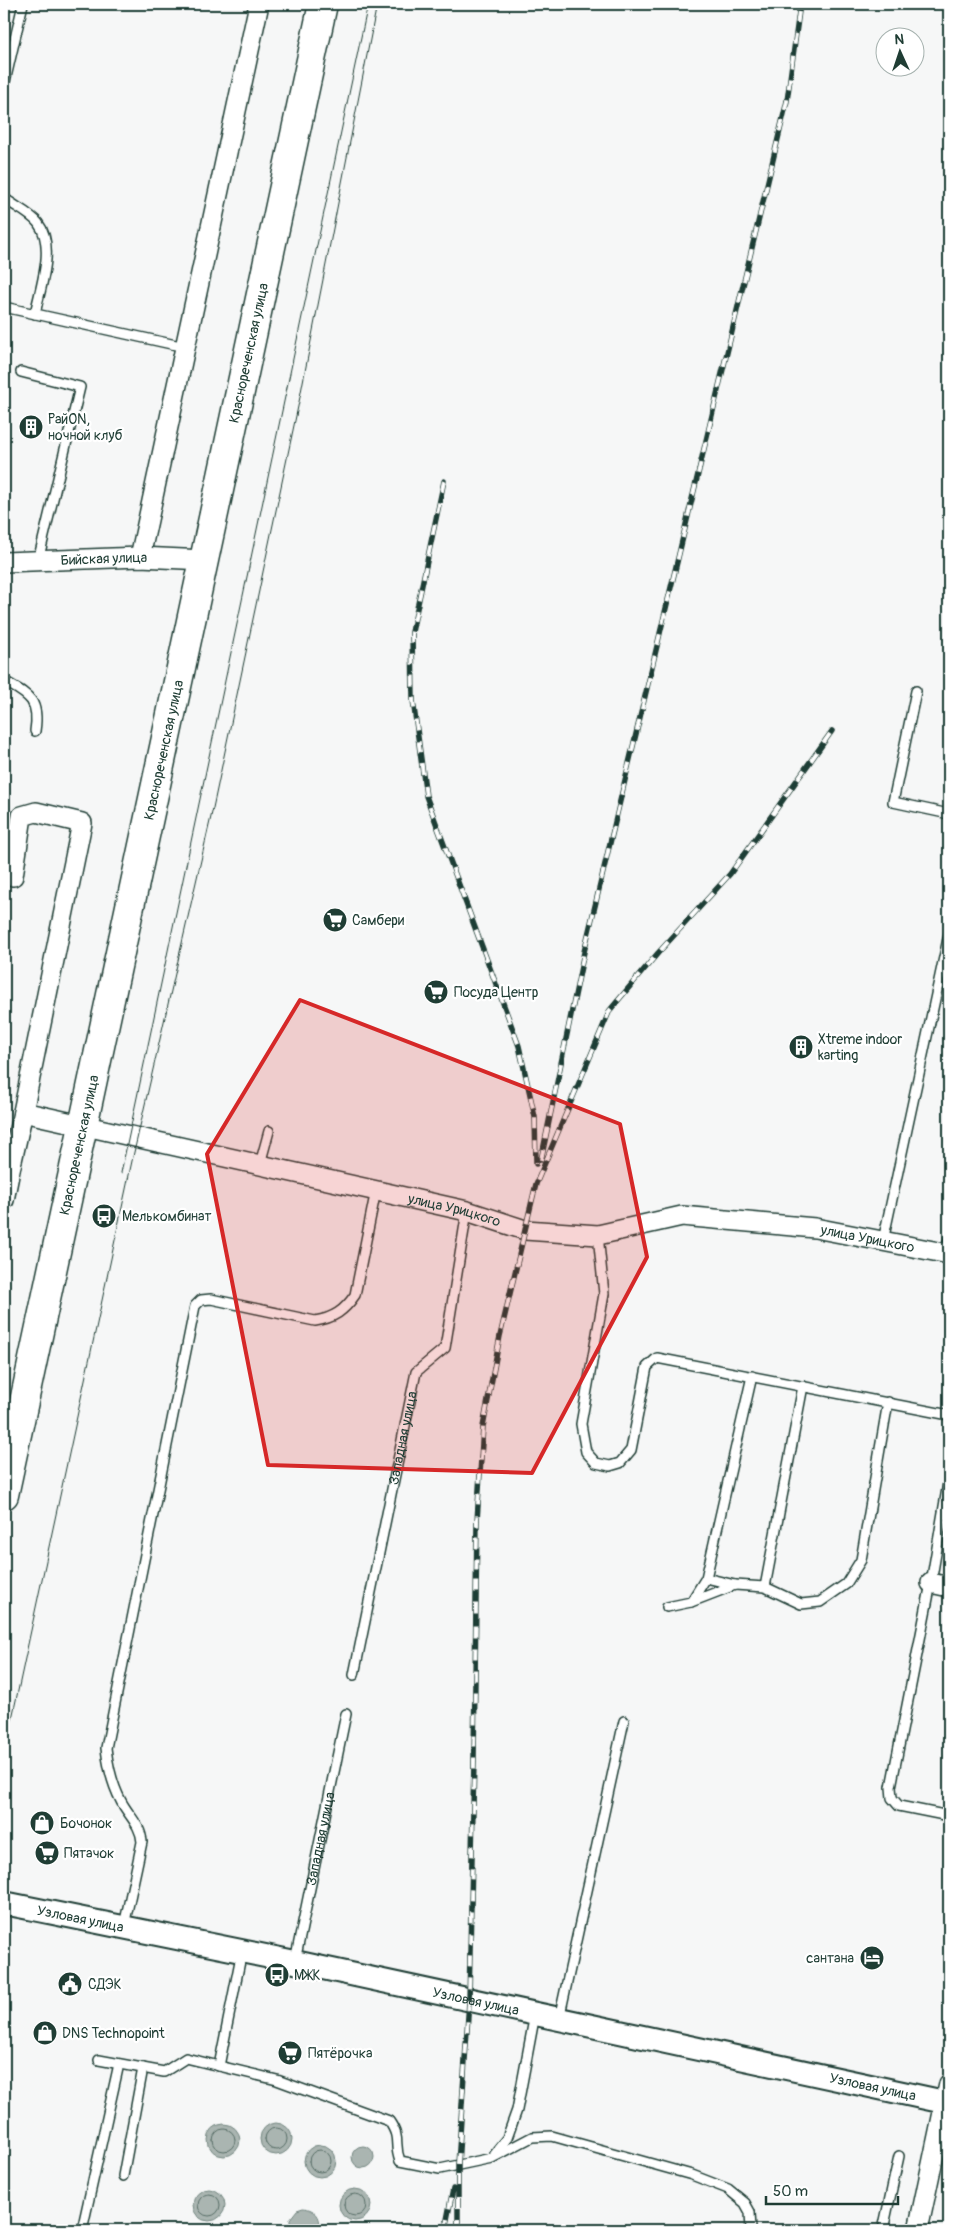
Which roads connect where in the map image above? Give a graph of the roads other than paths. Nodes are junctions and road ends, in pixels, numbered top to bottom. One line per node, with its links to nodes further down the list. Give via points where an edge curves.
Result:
1 (23, 4): 4 (lane)
2 (259, 4): 8 (street)
3 (323, 4): 11 (main road, Краснореченская улица)
4 (4, 86)
5 (4, 198): 7 (lane, via 37,222 45,234 48,249)
6 (4, 307): 7 (lane)
7 (35, 314): 8 (lane)
8 (185, 346): 10 (street)
9 (21, 372): 12 (lane, via 80,387)
10 (140, 557): 11 (street, Бийская улица); 12 (street, Бийская улица)
11 (205, 560): 21 (main road, Краснореченская улица)
12 (38, 561): 13 (street, Бийская улица)
13 (4, 562)
14 (4, 681): 16 (lane, via 30,696 37,715)
15 (916, 691): 17 (lane, via 893,802)
16 (35, 731)
17 (949, 814)
18 (13, 876): 20 (street, via 22,816 36,812 82,823)
19 (949, 934): 29 (lane)
20 (23, 1112): 21 (street, улица Урицкого); 23 (street)
21 (84, 1125): 24 (street, улица Урицкого); 36 (main road, Краснореченская улица)
22 (269, 1131): 24 (lane)
23 (8, 1164): 26 (street)
24 (260, 1164): 25 (street, улица Урицкого)
25 (376, 1190): 27 (street, улица Урицкого); 48 (lane, via 355,1296 338,1314 315,1321 211,1298 201,1300 195,1306 106,1748 108,1769 120,1800 142,1832)
26 (4, 1200)
27 (467, 1211): 28 (street, улица Урицкого, via 525,1230); 43 (lane, Западная улица, via 444,1348 416,1372)
28 (598, 1235): 29 (street, улица Урицкого, via 682,1216 815,1228); 31 (lane, via 604,1294 581,1424 586,1452 596,1463 620,1464 631,1450 647,1366 657,1358)
29 (883, 1241): 30 (street, улица Урицкого)
30 (948, 1249)
31 (752, 1376): 32 (lane); 37 (lane)
32 (803, 1386): 33 (lane); 40 (lane)
33 (888, 1402): 34 (lane); 40 (lane, via 861,1560 846,1584 820,1602 801,1604)
34 (949, 1414)
35 (949, 1478): 39 (lane)
36 (4, 1495)
37 (706, 1578): 38 (lane); 41 (lane)
38 (735, 1585): 40 (lane); 41 (lane)
39 (940, 1585): 46 (lane, via 891,1787 892,1798 899,1806)
40 (765, 1587)
41 (691, 1602): 42 (lane)
42 (667, 1607)
43 (354, 1675)
44 (346, 1714): 50 (lane, Западная улица)
45 (624, 1721): 52 (lane)
46 (949, 1816)
47 (4, 1903): 48 (street, Узловая улица)
48 (123, 1927): 49 (street, Узловая улица)
49 (242, 1951): 50 (street, Узловая улица); 55 (lane)
50 (295, 1962): 51 (street, Узловая улица)
51 (535, 2014): 52 (street, Узловая улица); 59 (lane, via 517,2110 507,2138)
52 (559, 2019): 57 (street, Узловая улица)
53 (99, 2060): 54 (lane)
54 (119, 2064): 56 (lane); 61 (lane)
55 (220, 2066): 56 (lane, via 186,2058 164,2072); 59 (lane, via 277,2080 389,2121 398,2134 396,2151 400,2161 440,2169)
56 (143, 2068): 60 (lane)
57 (948, 2096): 64 (street)
58 (899, 2156): 63 (lane)
59 (492, 2158): 62 (lane, via 523,2140 552,2136 692,2175 728,2189 739,2196 750,2212)
60 (123, 2176)
61 (82, 2230)
62 (751, 2230)
63 (883, 2230)
64 (918, 2230)

